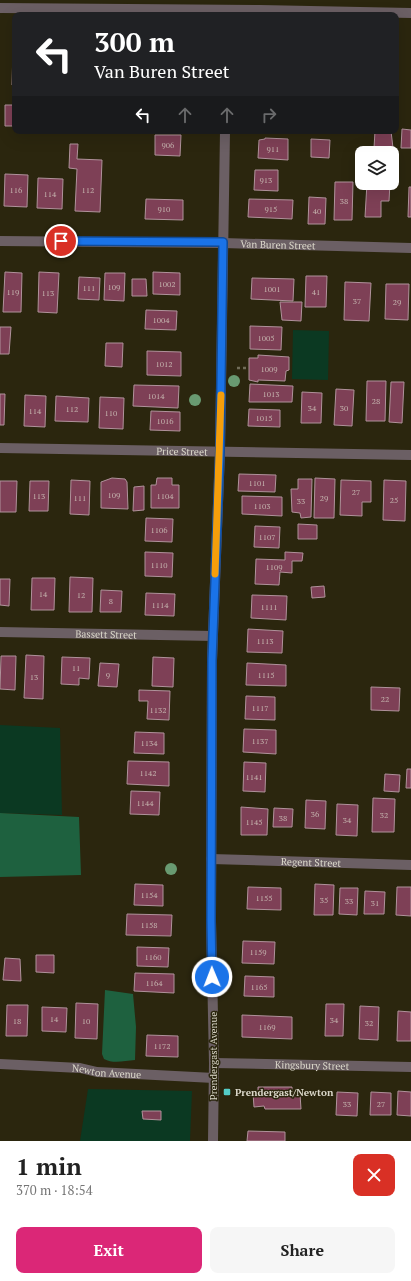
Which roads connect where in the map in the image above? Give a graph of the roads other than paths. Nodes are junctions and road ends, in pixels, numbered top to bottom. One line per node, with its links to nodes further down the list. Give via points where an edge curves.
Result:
1 (0, 8): 2 (street)
2 (232, 8): 3 (street)
3 (361, 12)
4 (399, 13): 5 (street)
5 (411, 13)
6 (225, 134): 8 (street, Prendergast Avenue)
7 (0, 240): 8 (street, Van Buren Street)
8 (223, 242): 9 (street, Van Buren Street); 11 (street, Prendergast Avenue)
9 (411, 248)
10 (0, 448): 11 (street, Price Street)
11 (220, 451): 12 (street, Price Street); 14 (street, Prendergast Avenue)
12 (411, 454)
13 (0, 632): 14 (street, Bassett Street)
14 (213, 636): 15 (street, Prendergast Avenue)
15 (211, 859): 16 (street, Regent Street); 17 (street, Prendergast Avenue)
16 (411, 865)
17 (214, 1063): 19 (street, Kingsbury Street); 20 (street, Prendergast Avenue)
18 (0, 1064): 20 (street, Newton Avenue)
19 (411, 1067)
20 (214, 1078): 21 (street, Prendergast Avenue)
21 (213, 1141)

